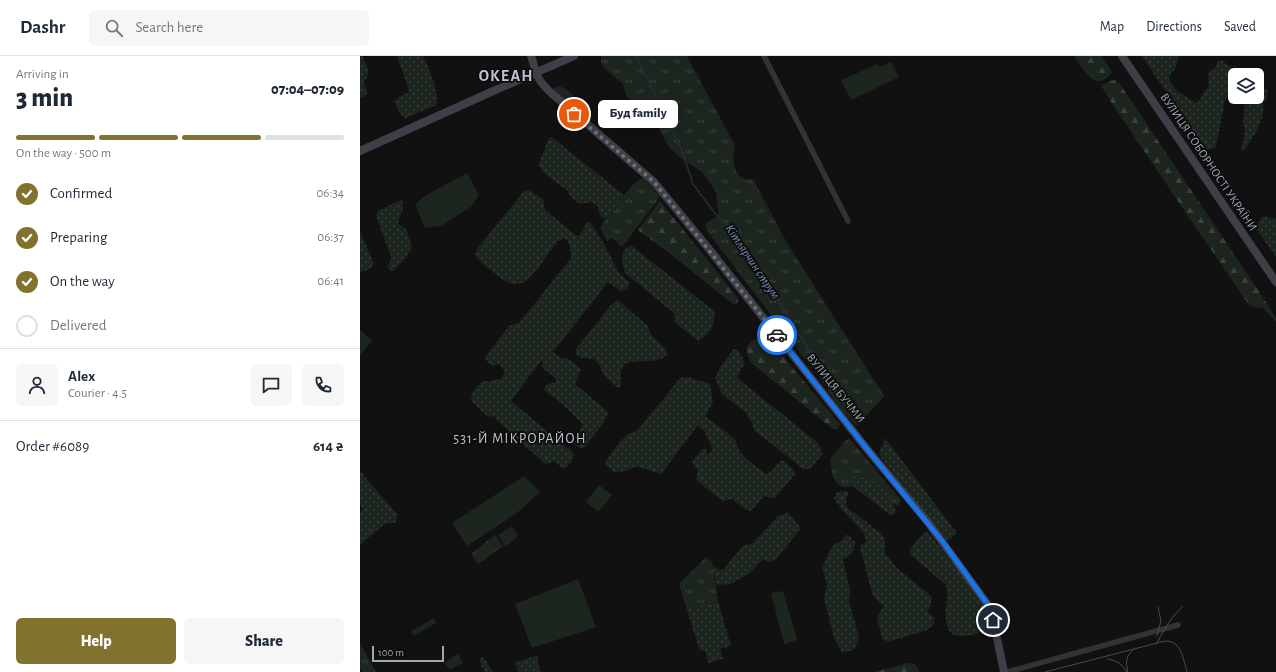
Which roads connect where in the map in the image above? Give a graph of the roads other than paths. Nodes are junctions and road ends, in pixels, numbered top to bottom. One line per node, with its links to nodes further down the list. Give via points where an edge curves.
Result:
1 (531, 56): 5 (street, ВУЛИЦЯ БУЧМИ)
2 (574, 56): 5 (street)
3 (764, 56): 7 (street)
4 (1122, 56): 8 (street, ВУЛИЦЯ СОБОРНОСТІ УКРАЇНИ)
5 (535, 72): 6 (street); 10 (street, ВУЛИЦЯ БУЧМИ, via 549,91 654,182 927,521 991,609)
6 (360, 151)
7 (848, 221)
8 (1276, 282)
9 (1178, 625): 11 (street)
10 (1004, 672)
11 (1007, 672)

